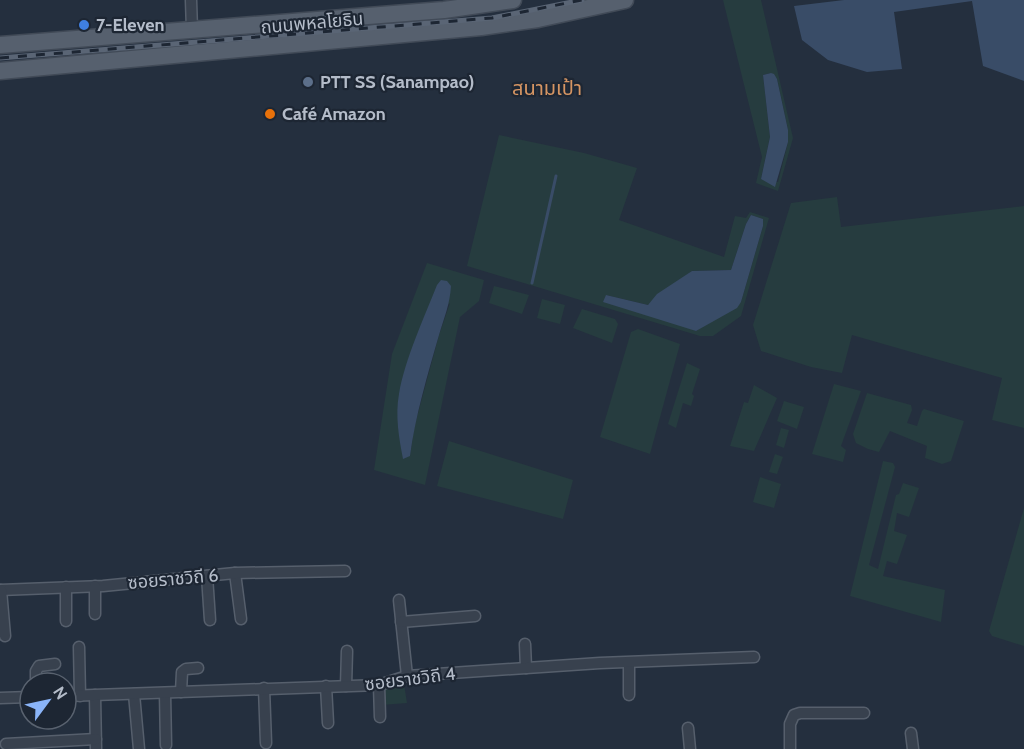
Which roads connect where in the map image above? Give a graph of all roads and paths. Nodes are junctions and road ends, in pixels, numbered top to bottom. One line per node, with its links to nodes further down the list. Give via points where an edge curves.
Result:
1 (191, 0): 5 (street)
2 (513, 0): 4 (main road, ถนนพหลโยธิน, via 444,10)
3 (625, 0): 6 (main road, ถนนพหลโยธิน, via 508,24)
4 (305, 20): 5 (main road, ถนนพหลโยธิน); 6 (main road)
5 (192, 30): 7 (main road, ถนนพหลโยธิน)
6 (306, 42): 8 (main road, ถนนพหลโยธิน)
7 (0, 45)
8 (0, 71)
9 (345, 571): 10 (street, ซอยราชวิถี 6)
10 (235, 573): 11 (street, ซอยราชวิถี 6); 19 (street)
11 (207, 576): 12 (street, ซอยราชวิถี 6); 18 (street)
12 (95, 586): 13 (street, ซอยราชวิถี 6); 16 (street)
13 (66, 587): 14 (street, ซอยราชวิถี 6); 20 (street)
14 (1, 590): 22 (street)
15 (399, 600): 21 (street)
16 (95, 614)
17 (475, 616): 21 (street)
18 (210, 620)
19 (241, 620)
20 (66, 621)
21 (401, 622): 32 (street)
22 (5, 636)
23 (525, 644): 30 (street)
24 (79, 648): 42 (street)
25 (347, 651): 35 (street)
26 (754, 657): 27 (street, ซอยราชวิถี 4)
27 (629, 663): 30 (street, ซอยราชวิถี 4); 41 (street)
28 (55, 664): 31 (street, via 39,666)
29 (198, 668): 37 (street, via 183,672)
30 (526, 668): 32 (street, ซอยราชวิถี 4)
31 (36, 671)
32 (407, 676): 33 (street, ซอยราชวิถี 4)
33 (379, 685): 35 (street, ซอยราชวิถี 4); 46 (street)
34 (326, 686): 35 (street, ซอยราชวิถี 4); 36 (street, ซอยราชวิถี 4); 47 (street)
35 (346, 686)
36 (264, 688): 37 (street, ซอยราชวิถี 4); 50 (street)
37 (181, 692): 38 (street, ซอยราชวิถี 4)
38 (165, 693): 39 (street, ซอยราชวิถี 4); 53 (street)
39 (134, 694): 40 (street, ซอยราชวิถี 4); 54 (street)
40 (95, 695): 42 (street, ซอยราชวิถี 4); 52 (street)
41 (629, 695)
42 (81, 696)
43 (18, 697): 44 (street)
44 (0, 698)
45 (864, 712): 56 (street, via 794,715)
46 (380, 717)
47 (328, 723)
48 (688, 728): 55 (street)
49 (911, 733): 57 (street)
50 (266, 742)
51 (6, 744): 52 (street)
52 (96, 744)
53 (166, 746)
54 (139, 749)
55 (690, 749)
56 (789, 749)
57 (913, 749)

